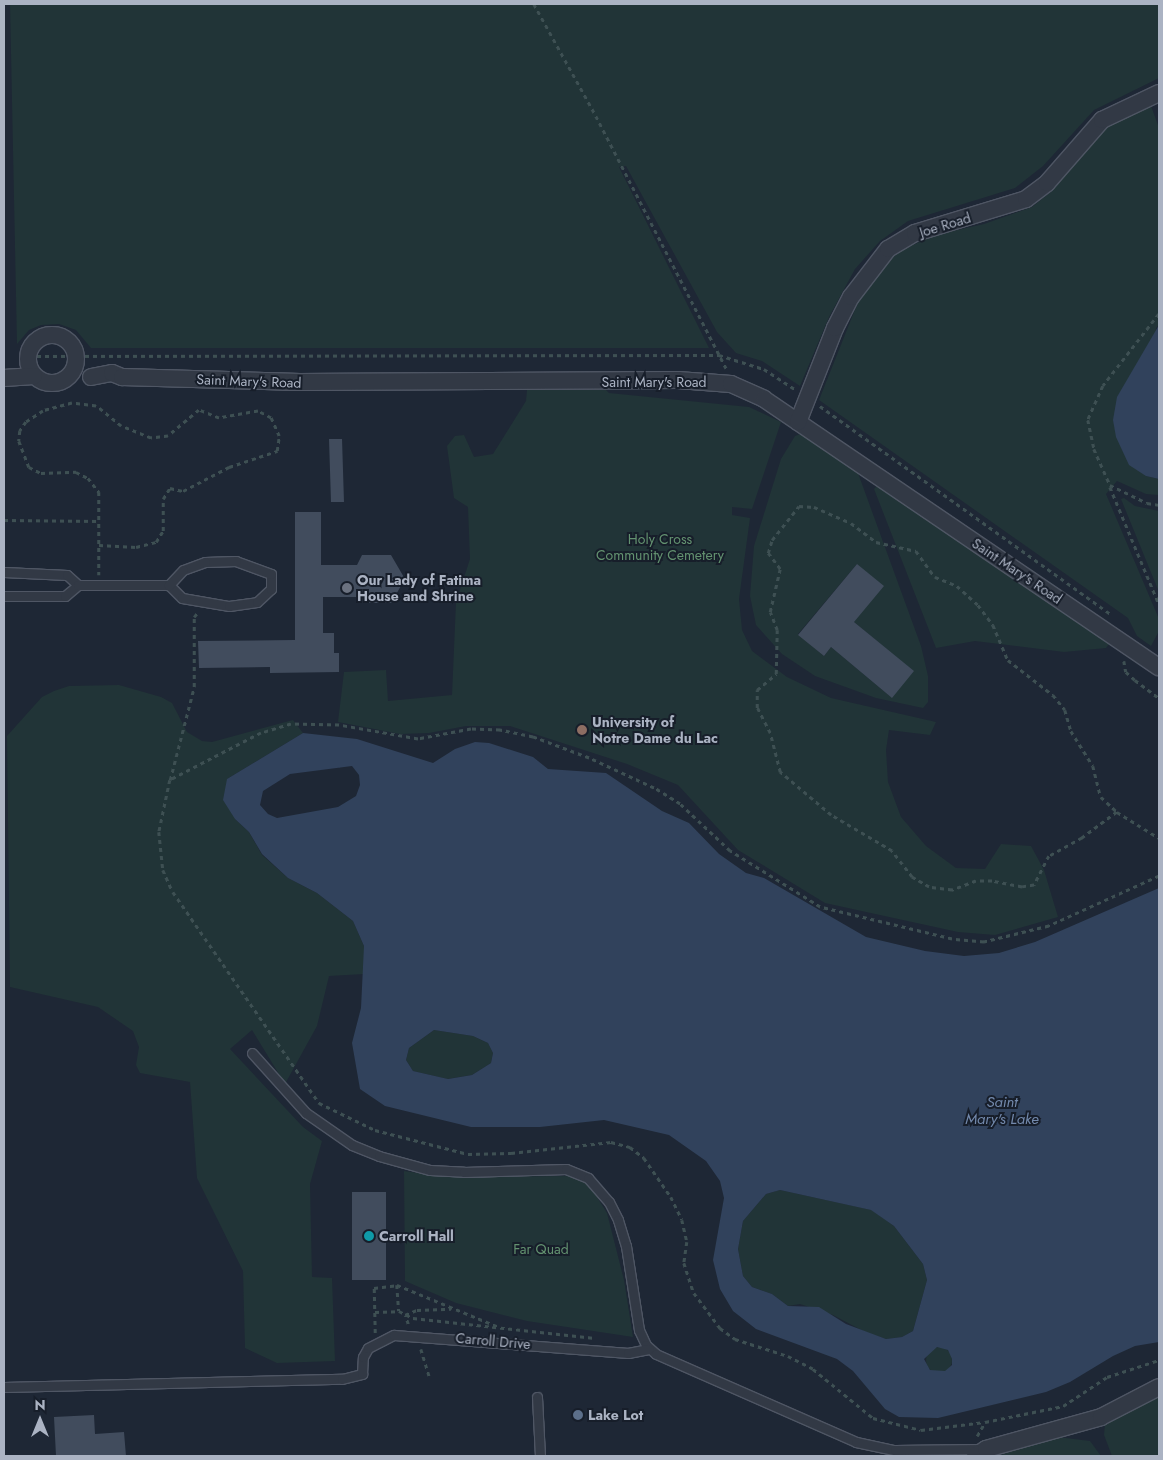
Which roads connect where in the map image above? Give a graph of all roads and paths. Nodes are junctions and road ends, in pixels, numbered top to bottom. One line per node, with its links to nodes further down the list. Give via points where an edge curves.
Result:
1 (534, 4): 5 (path, via 596,116)
2 (1159, 93): 13 (street, Joe Road, via 1102,120 1047,183 1026,199 915,233 883,253 851,297 835,328)
3 (1159, 314): 14 (path, via 1103,386 1088,420 1094,449)
4 (76, 353): 5 (path); 6 (path); 6 (street, via 67,340 52,335 37,340); 8 (street)
5 (719, 355): 10 (path); 11 (path, via 764,368)
6 (29, 356): 7 (street)
7 (34, 376): 8 (street, Saint Mary's Road, via 48,383); 9 (street, Saint Mary's Road)
8 (70, 376): 10 (street, Saint Mary's Road, via 112,382 122,377 300,382 678,380)
9 (4, 378)
10 (731, 384): 13 (street, Saint Mary's Road, via 764,399)
11 (800, 392)
12 (818, 405): 26 (path)
13 (798, 422): 28 (street, Saint Mary's Road)
14 (1110, 485): 15 (path, via 1147,503); 25 (path)
15 (1159, 505)
16 (4, 520): 17 (path)
17 (99, 521): 18 (path); 18 (path, via 99,492 88,478 76,472 41,473 29,467 19,441 20,431 43,411 72,403 96,406 121,426 151,438 168,436 199,410 220,418 258,411 271,418 279,436 277,452 229,468 183,491 170,488 163,499 163,531 156,542 136,547)
18 (99, 546): 20 (path)
19 (4, 572): 21 (lane, via 67,575)
20 (99, 584): 21 (lane); 22 (lane)
21 (78, 585): 23 (lane, via 65,596)
22 (169, 585): 24 (lane, via 182,598); 24 (lane, via 183,570 205,562 236,561 271,574 271,589 257,602 229,606)
23 (4, 596)
24 (205, 604): 30 (path, via 194,617 194,687)
25 (1159, 604)
26 (1112, 615)
27 (1122, 656): 29 (path, via 1126,672)
28 (1159, 667)
29 (1159, 698)
30 (170, 780): 33 (path, via 261,734 292,724 322,723 418,739 471,730 500,730 533,737 589,758 654,788 680,804 730,851 820,907 952,939 984,942 1049,926); 42 (path, via 161,811 159,838 163,870 173,892 319,1103 375,1130 468,1154 511,1153 611,1142 630,1147 644,1158 671,1197 682,1220 687,1242 684,1263 694,1293 720,1328 735,1339 788,1356 813,1369 873,1418 896,1426 921,1430 1063,1406 1107,1377)
31 (1118, 812): 31 (path, via 1101,797 1093,766 1071,731 1065,710 1053,695 1008,660 993,625 978,605 956,586 935,577 916,551 876,542 851,523 814,507 799,506 772,540 768,553 780,569 770,612 778,630 776,674 757,690 757,708 770,732 780,772 831,815 892,851 912,876 929,887 952,890 992,880 1022,887 1034,885 1049,856 1082,838); 32 (path)
32 (1159, 838)
33 (1159, 876)
34 (252, 1054): 41 (lane, via 306,1113 352,1145 379,1156 430,1170 566,1169 588,1178 610,1202 618,1220 626,1246 639,1330)
35 (397, 1285): 36 (path, via 374,1288); 37 (path); 38 (path)
36 (375, 1312): 37 (path); 40 (path)
37 (399, 1312): 38 (path, via 413,1318)
38 (499, 1327): 39 (path)
39 (602, 1338)
40 (376, 1342): 41 (lane, Carroll Drive, via 407,1334 628,1353); 43 (lane, via 363,1357 362,1374 302,1382)
41 (649, 1349): 46 (lane, via 856,1442 896,1450)
42 (1159, 1360)
43 (4, 1387)
44 (1159, 1387): 46 (street, via 1102,1417)
45 (537, 1397): 47 (lane)
46 (980, 1453)
47 (540, 1456)

